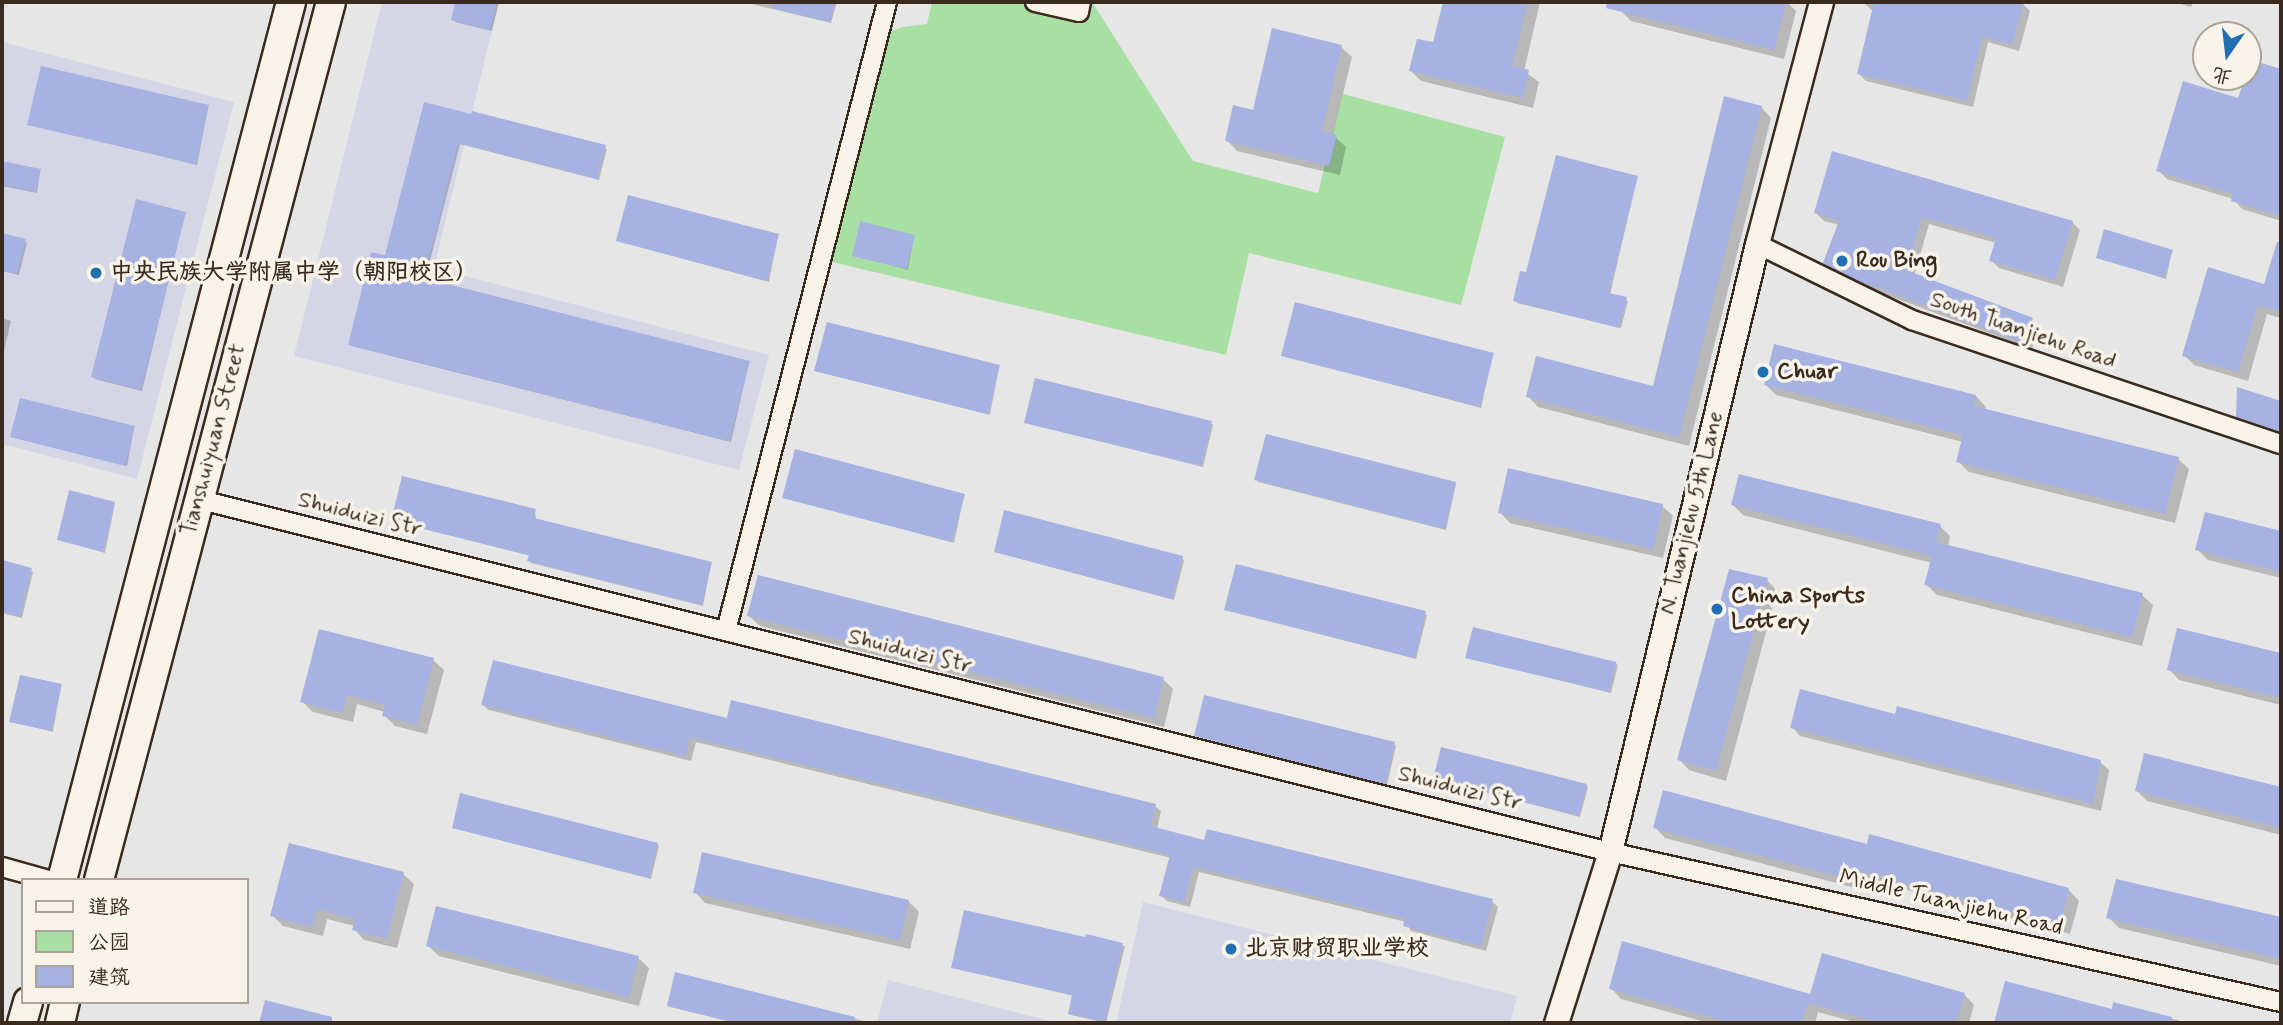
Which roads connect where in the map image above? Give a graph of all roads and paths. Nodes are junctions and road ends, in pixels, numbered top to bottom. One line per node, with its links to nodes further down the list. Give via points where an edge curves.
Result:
1 (292, 2): 14 (main road, Tianshuiyuan Street)
2 (331, 2): 9 (main road, Tianshuiyuan Street)
3 (887, 2): 10 (street)
4 (1035, 2): 5 (street, via 1079,12)
5 (1082, 2)
6 (1821, 2): 7 (street, N. Tuanjiehu 5th Lane)
7 (1757, 244): 8 (street, South Tuanjiehu Road, via 1912,320); 11 (street, N. Tuanjiehu 5th Lane)
8 (2281, 444)
9 (197, 499): 10 (street, Shuiduizi Str); 15 (main road, Tianshuiyuan Street)
10 (726, 631): 11 (street, Shuiduizi Str)
11 (1610, 852): 16 (street, Middle Tuanjiehu Road); 21 (street, N. Tuanjiehu 5th Lane)
12 (2, 867): 13 (street)
13 (42, 878)
14 (63, 878)
15 (100, 878)
16 (2281, 1002)
17 (27, 1004): 19 (main road)
18 (65, 1004): 20 (main road)
19 (22, 1023)
20 (60, 1023)
21 (1556, 1023)

